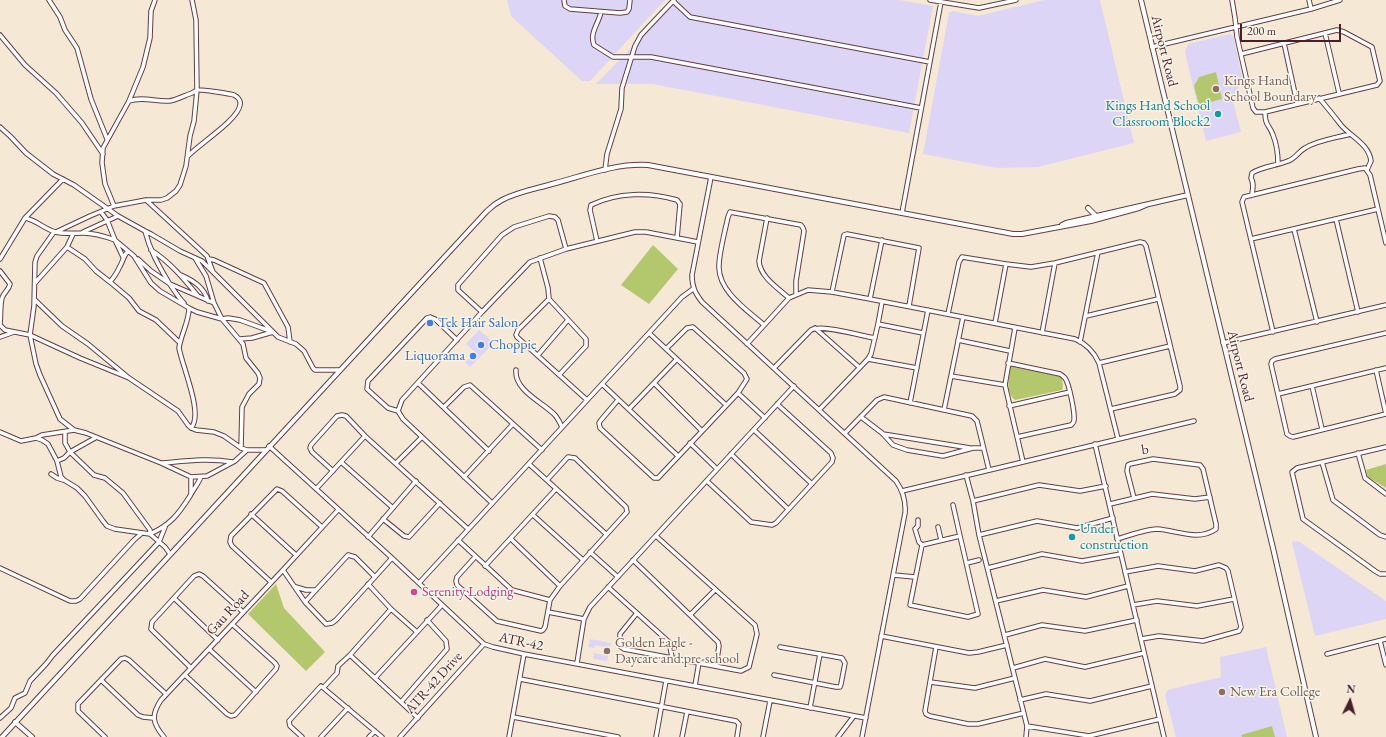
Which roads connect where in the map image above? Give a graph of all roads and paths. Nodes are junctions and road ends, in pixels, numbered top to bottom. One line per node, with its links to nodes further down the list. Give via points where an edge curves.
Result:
1 (49, 0): 33 (street, via 77,48 91,99)
2 (155, 0): 27 (street, via 150,11 147,54)
3 (192, 0): 24 (street, via 196,20)
4 (564, 0): 15 (street, via 565,6 570,9)
5 (630, 0): 15 (street, via 629,9 624,13)
6 (930, 0): 13 (street)
7 (1016, 0): 13 (street, via 979,8)
8 (1141, 0): 20 (main road, Airport Road)
9 (1232, 0): 16 (street)
10 (1308, 0): 14 (street)
11 (1340, 0): 14 (street)
12 (673, 1): 22 (street, via 638,40); 23 (street, via 690,17)
13 (941, 2): 23 (street)
14 (1310, 8): 16 (street)
15 (601, 12): 22 (street, via 594,30 594,46 613,57)
16 (1236, 26): 20 (street); 21 (street)
17 (1325, 33): 19 (street); 25 (street); 25 (street, via 1337,30 1344,32 1370,45 1374,50 1379,84)
18 (0, 35): 34 (street, via 25,65 56,93 82,123)
19 (1284, 43): 21 (street); 28 (street)
20 (1152, 47): 42 (main road, Airport Road)
21 (1240, 54): 30 (street, via 1254,110 1258,113)
22 (632, 57): 29 (street, via 651,57); 37 (street, via 622,88 621,109 607,154)
23 (930, 62): 29 (street)
24 (197, 90): 27 (street, via 172,100); 35 (street); 35 (street, via 234,95 240,104 236,113 220,130 194,150)
25 (1339, 93): 26 (street)
26 (1319, 98): 28 (street); 32 (street)
27 (129, 100): 33 (street)
28 (1297, 103): 30 (street)
29 (922, 108): 49 (street)
30 (1265, 112): 36 (street, via 1266,124 1276,144)
31 (0, 127): 40 (street, via 26,153)
32 (1350, 134): 36 (street, via 1305,148 1293,159); 38 (street, via 1368,152 1371,161)
33 (107, 139): 34 (street)
34 (102, 154): 45 (street, via 105,184)
35 (187, 159): 43 (street, via 185,172 176,191 168,198)
36 (1278, 164): 41 (street, via 1252,173)
37 (605, 170): 39 (main road, via 648,165); 149 (main road, via 522,192 493,206)
38 (1367, 170): 41 (street, via 1358,169); 47 (street)
39 (711, 177): 49 (main road); 68 (street)
40 (63, 179): 46 (street); 52 (street)
41 (1252, 194): 64 (street, via 1242,200)
42 (1188, 195): 44 (main road); 136 (main road, Airport Road)
43 (146, 200): 45 (street); 80 (street)
44 (1146, 205): 51 (main road); 57 (main road, via 1091,221)
45 (114, 206): 46 (street)
46 (108, 209): 48 (street); 50 (street)
47 (1378, 209): 56 (street); 69 (street)
48 (101, 212): 55 (street); 60 (street)
49 (902, 213): 57 (main road, via 1013,234)
50 (118, 216): 55 (street); 59 (street)
51 (1097, 216): 54 (main road); 54 (main road, via 1088,209)
52 (25, 218): 60 (street, via 32,219); 79 (street)
53 (767, 218): 91 (street, via 801,225 803,228); 93 (street, via 759,268); 116 (street, via 730,212 719,266 726,290)
54 (1084, 219): 57 (main road)
55 (107, 220): 61 (street); 65 (street)
56 (1336, 220): 58 (street); 106 (street)
57 (1061, 225)
58 (1294, 229): 64 (street); 112 (street)
59 (145, 231): 71 (street); 77 (street)
60 (54, 232): 62 (street); 87 (street, via 37,256)
61 (82, 233): 62 (street); 65 (street)
62 (73, 234): 70 (street)
63 (677, 238): 67 (street, via 640,232); 67 (street, via 680,204 677,200 632,194 591,205); 68 (street)
64 (1251, 239): 121 (street)
65 (115, 240): 73 (street); 76 (street)
66 (882, 240): 90 (street, via 844,235); 95 (street); 102 (street, via 918,248)
67 (597, 241): 72 (street)
68 (698, 242): 89 (street, via 692,275)
69 (1386, 243)
70 (67, 247): 86 (street, via 85,259); 87 (street)
71 (150, 249): 84 (street); 88 (street)
72 (566, 249): 78 (street); 105 (street, via 558,220 553,216 514,228 502,235 458,285 458,290)
73 (128, 251): 75 (street); 76 (street)
74 (1098, 252): 81 (street); 96 (street, via 1144,243); 108 (street)
75 (134, 256): 88 (street); 103 (street, via 160,291)
76 (123, 257): 86 (street)
77 (195, 258): 85 (street); 100 (street, via 206,276)
78 (540, 258): 94 (street); 105 (street, via 525,266)
79 (0, 259)
80 (208, 259): 85 (street); 133 (street, via 264,283 288,327)
81 (1055, 262): 82 (street, via 1031,267); 124 (street)
82 (1006, 264): 107 (street, via 962,257); 113 (street)
83 (0, 270): 115 (street, via 10,284 2,299)
84 (178, 273): 92 (street); 98 (street, via 203,289)
85 (214, 273): 120 (street)
86 (110, 282): 132 (street, via 140,311 156,320)
87 (35, 283): 97 (street)
88 (170, 284): 92 (street); 103 (street, via 178,298)
89 (693, 289): 122 (street, via 682,297); 135 (street, via 702,302)
90 (832, 292): 91 (street, via 808,290); 95 (street)
91 (796, 294): 93 (street)
92 (198, 297): 98 (street)
93 (789, 298): 116 (street)
94 (549, 299): 111 (street); 140 (street, via 516,334)
95 (870, 299): 99 (street)
96 (1158, 299): 108 (street); 137 (street)
97 (35, 300): 126 (street); 154 (street, via 62,326)
98 (208, 301): 100 (street)
99 (882, 302): 102 (street); 114 (street)
100 (214, 303): 110 (street)
101 (1386, 305): 106 (street)
102 (909, 306): 104 (street)
103 (189, 308): 110 (street); 132 (street, via 189,316)
104 (928, 310): 107 (street); 123 (street)
105 (482, 312): 130 (street)
106 (1358, 312): 112 (street)
107 (948, 314): 109 (street)
108 (1086, 316): 134 (street)
109 (963, 317): 113 (street); 131 (street)
110 (222, 319): 120 (street, via 240,320); 129 (street)
111 (568, 320): 140 (street); 152 (street, via 586,338 587,344)
112 (1317, 322): 121 (street)
113 (995, 323): 118 (street)
114 (878, 324): 123 (street); 128 (street)
115 (0, 325): 119 (street, via 5,330)
116 (764, 325): 135 (street)
117 (815, 328): 128 (street); 145 (street); 146 (street)
118 (1015, 328): 124 (street); 139 (street)
119 (14, 332): 126 (street); 127 (street)
120 (273, 332): 129 (street); 133 (street)
121 (1273, 332): 136 (street)
122 (649, 333): 138 (street); 157 (street)
123 (924, 333): 147 (street)
124 (1042, 333): 134 (street)
125 (1386, 333): 163 (street, via 1275,359 1271,364)
126 (30, 335): 154 (street); 184 (street, via 40,375 63,423)
127 (0, 337)
128 (874, 338): 141 (street)
129 (240, 339): 201 (street, via 246,358 260,378 259,384 249,394 242,407)
130 (457, 340): 155 (street); 175 (street, via 435,319 427,318 368,381 367,388 388,408)
131 (958, 340): 139 (street); 153 (street)
132 (179, 342): 182 (street, via 179,354 195,411 194,424)
133 (290, 342): 149 (street, via 304,351 315,370)
134 (1080, 342): 144 (street, via 1093,351)
135 (747, 344): 145 (street)
136 (1223, 344): 370 (main road, Airport Road)
137 (1170, 346): 144 (street); 172 (street, via 1180,390 1175,394)
138 (666, 349): 142 (street); 162 (street, via 687,328 693,327 746,376 746,382)
139 (1010, 351): 143 (street)
140 (538, 355): 152 (street)
141 (868, 358): 146 (street); 147 (street)
142 (677, 359): 156 (street); 168 (street)
143 (1008, 363): 158 (street); 161 (street, via 1060,374 1066,379)
144 (1099, 363): 172 (street)
145 (774, 368): 159 (street)
146 (859, 368): 173 (street)
147 (917, 368): 166 (street)
148 (1386, 368): 151 (street)
149 (340, 370): 199 (main road)
150 (516, 370): 181 (street, via 521,386 556,416)
151 (1376, 370): 160 (street); 176 (street)
152 (559, 375): 164 (street)
153 (951, 376): 158 (street); 174 (street)
154 (129, 378): 182 (street, via 178,411)
155 (418, 383): 170 (street); 175 (street, via 402,400)
156 (654, 383): 171 (street); 186 (street)
157 (602, 384): 164 (street); 165 (street)
158 (1005, 385): 169 (street)
159 (794, 386): 167 (street); 173 (street)
160 (1312, 386): 163 (street); 183 (street)
161 (1070, 392): 169 (street); 193 (street, via 1074,417 1071,425)
162 (738, 393): 168 (street); 178 (street)
163 (1278, 394): 183 (street, via 1290,436)
164 (587, 400): 181 (street)
165 (618, 400): 171 (street); 211 (street, via 599,423 600,428 656,479)
166 (910, 403): 174 (street); 177 (street, via 880,398)
167 (777, 404): 178 (street); 232 (street, via 831,453 832,462)
168 (726, 405): 186 (street)
169 (1009, 406): 193 (street)
170 (444, 407): 180 (street, via 464,387 470,385); 207 (street)
171 (629, 409): 211 (street)
172 (1111, 409): 196 (street)
173 (819, 410): 189 (street)
174 (944, 410): 203 (street, via 975,418)
175 (398, 411): 192 (street)
176 (1386, 414): 183 (street)
177 (861, 417): 189 (street); 190 (street)
178 (765, 418): 185 (street)
179 (1194, 421): 196 (street)
180 (513, 424): 206 (street); 207 (street)
181 (562, 427): 206 (street)
182 (191, 428): 201 (street, via 214,432)
183 (1322, 429)
184 (74, 430): 188 (street); 195 (street)
185 (754, 430): 210 (street); 232 (street)
186 (702, 431): 197 (street)
187 (0, 432): 194 (street, via 21,440)
188 (65, 433): 194 (street); 208 (street, via 65,443)
189 (845, 433): 236 (street, via 896,481)
190 (882, 433): 202 (street); 202 (street, via 899,448 938,456)
191 (365, 436): 214 (street); 218 (street); 222 (street, via 342,415 337,416 311,444 312,452)
192 (422, 437): 218 (street); 227 (street)
193 (1017, 437): 215 (street)
194 (36, 438): 212 (street, via 48,444)
195 (95, 438): 208 (street); 217 (street)
196 (1118, 439): 198 (street)
197 (690, 443): 211 (street); 220 (street)
198 (1095, 444): 215 (street); 233 (street)
199 (269, 446): 205 (main road); 234 (street, ATR-42)
200 (1386, 447): 209 (street)
201 (241, 448): 204 (street)
202 (973, 448): 203 (street)
203 (983, 448): 221 (street)
204 (247, 450): 205 (street); 213 (street)
205 (265, 450): 273 (main road)
206 (542, 450): 219 (street)
207 (489, 451): 227 (street)
208 (70, 452): 212 (street); 259 (street, via 94,474 105,478 123,493 150,530)
209 (1358, 453): 216 (street); 238 (street, via 1364,478)
210 (731, 454): 220 (street); 247 (street)
211 (678, 456)
212 (58, 461): 228 (street)
213 (232, 462): 217 (street, via 196,460); 226 (street)
214 (341, 462): 222 (street); 246 (street)
215 (1023, 462): 221 (street)
216 (1322, 462): 265 (street, via 1333,500); 287 (street, via 1297,468 1292,472 1302,519 1375,571)
217 (161, 463): 225 (street)
218 (396, 464): 230 (street)
219 (529, 464): 229 (street); 243 (street)
220 (717, 469): 231 (street)
221 (989, 470): 224 (street)
222 (333, 471): 234 (street)
223 (51, 474): 228 (street)
224 (966, 475): 236 (street); 241 (street)
225 (191, 477): 226 (street); 237 (street)
226 (201, 477): 237 (street)
227 (464, 477): 243 (street)
228 (64, 480): 258 (street, via 85,496 108,526)
229 (547, 480): 235 (street); 260 (street, via 568,457 575,458 627,508 627,512)
230 (416, 481): 242 (street); 246 (street)
231 (707, 481): 247 (street, via 753,523 774,524); 262 (street)
232 (812, 484): 247 (street)
233 (1106, 486): 241 (street, via 1080,491 1039,485); 244 (street)
234 (316, 489): 248 (street, ATR-42)
235 (556, 489): 250 (street); 260 (street)
236 (902, 491): 288 (street, via 905,513)
237 (191, 494): 254 (street)
238 (1386, 494)
239 (1210, 496): 240 (street, via 1195,499 1152,494); 240 (street, b, via 1200,465 1153,459 1128,465 1127,471); 269 (street, via 1216,524 1213,531 1195,535 1157,529)
240 (1134, 498): 244 (street)
241 (973, 501): 261 (street)
242 (440, 503): 252 (street, via 409,537 404,536); 257 (street)
243 (492, 503): 257 (street)
244 (1110, 504): 251 (street)
245 (953, 505): 263 (street)
246 (392, 508): 252 (street)
247 (788, 509)
248 (338, 510): 255 (street, Gau Road); 264 (street, ATR-42)
249 (251, 514): 255 (street, via 274,490 279,489); 275 (street); 292 (street, via 231,536 230,544)
250 (533, 514): 266 (street); 278 (street)
251 (1113, 518): 261 (street, via 1077,528 1039,521); 269 (street)
252 (383, 519): 264 (street)
253 (918, 520): 271 (street, via 918,526 915,528)
254 (165, 527): 259 (street); 270 (street)
255 (322, 527): 275 (street, Gau Road)
256 (938, 527): 268 (street)
257 (468, 529): 267 (street)
258 (143, 533): 259 (street); 283 (street, via 139,534 76,601 70,601)
259 (150, 534): 270 (street)
260 (606, 534): 272 (street)
261 (979, 535): 284 (street)
262 (656, 536): 279 (street); 300 (street)
263 (960, 536): 268 (street); 281 (street)
264 (368, 537): 277 (street, ATR-42)
265 (1386, 538)
266 (511, 539): 282 (street); 295 (street)
267 (458, 540): 276 (street); 293 (street)
268 (941, 540): 271 (street)
269 (1117, 540): 274 (street)
270 (159, 542): 273 (street); 365 (street, via 53,655 30,681 25,693 15,698 11,708)
271 (922, 545): 291 (street)
272 (590, 552): 278 (street); 290 (street)
273 (170, 554): 371 (main road)
274 (1121, 554): 284 (street, via 1082,561 1042,554); 286 (street)
275 (296, 555): 285 (street, Gau Road)
276 (475, 557): 282 (street); 310 (street, via 457,577 456,583 494,619 542,631)
277 (392, 558): 289 (street); 293 (street, ATR-42)
278 (583, 560): 295 (street)
279 (633, 560): 290 (street); 312 (street)
280 (979, 560): 281 (street)
281 (966, 563): 291 (street, via 978,613 969,617 910,605)
282 (485, 566): 303 (street, via 512,590)
283 (0, 568)
284 (988, 568): 304 (street)
285 (283, 570): 292 (street, Gau Road); 298 (street)
286 (1125, 572): 296 (street); 302 (street, via 1158,566 1195,571 1222,566 1228,571)
287 (1386, 574)
288 (893, 575): 291 (street); 319 (street)
289 (375, 577): 294 (street); 299 (street, via 355,557 348,555)
290 (618, 577): 297 (street)
291 (915, 577)
292 (271, 582): 309 (street, Gau Road)
293 (419, 583): 306 (street, ATR-42)
294 (368, 584): 305 (street, via 336,620 329,624 326,624); 308 (street)
295 (560, 586): 303 (street)
296 (1128, 586): 304 (street, via 1086,597 1043,590); 307 (street)
297 (608, 587): 311 (street); 313 (street, via 590,607)
298 (296, 588): 299 (street); 305 (street)
299 (316, 590): 305 (street)
300 (715, 590): 312 (street); 338 (street, via 755,625 757,634 749,667 741,671)
301 (174, 598): 309 (street, via 194,576 199,574); 322 (street); 339 (street, via 152,622 151,629)
302 (1234, 599): 307 (street, via 1197,606 1157,601); 320 (street, via 1240,627 1237,632 1202,641 1159,636)
303 (550, 600): 310 (street)
304 (996, 601): 318 (street)
305 (306, 602)
306 (442, 605): 314 (street); 324 (street, ATR-42)
307 (1133, 605): 315 (street)
308 (391, 609): 317 (street); 333 (street)
309 (243, 612): 316 (street, Gau Road)
310 (548, 612): 313 (street)
311 (637, 612): 334 (street, via 669,642); 334 (street, via 620,634 620,646 624,649)
312 (690, 615): 338 (street, via 718,642)
313 (584, 619): 336 (street)
314 (427, 620): 317 (street); 357 (street, via 446,641 447,649)
315 (1137, 620): 318 (street, via 1083,631 1042,625); 320 (street)
316 (232, 624): 322 (street, Gau Road); 353 (street, via 275,663 276,669)
317 (417, 632): 343 (street)
318 (1004, 635): 325 (street)
319 (881, 636): 327 (street); 368 (street)
320 (1141, 639): 329 (street)
321 (1386, 639): 323 (street)
322 (218, 640): 328 (street, Gau Road)
323 (1380, 641): 332 (street); 337 (street)
324 (484, 644): 330 (street, ATR-42); 367 (street, ATR-42 Drive)
325 (1007, 645): 327 (street, via 973,653); 340 (street)
326 (780, 647): 331 (street)
327 (936, 647): 348 (street)
328 (209, 649): 339 (street, Gau Road); 353 (street)
329 (1144, 653): 340 (street, via 1084,667 1045,659); 351 (street)
330 (524, 654): 336 (street, ATR-42); 345 (street)
331 (820, 654): 349 (street); 349 (street, via 844,660 841,684 840,687)
332 (1327, 654)
333 (350, 655): 343 (street); 352 (street, via 338,666 336,673)
334 (672, 657): 335 (street)
335 (699, 662): 338 (street); 350 (street)
336 (577, 663): 347 (street, ATR-42)
337 (1386, 665)
338 (716, 666)
339 (191, 668): 341 (street, Gau Road)
340 (1013, 668): 344 (street)
341 (185, 675): 353 (street, via 231,716 236,715); 354 (street, Gau Road)
342 (774, 675): 349 (street)
343 (375, 678): 357 (street)
344 (1015, 678): 348 (street, via 975,688); 355 (street)
345 (520, 679): 358 (street); 364 (street)
346 (101, 680): 354 (street, via 125,658); 366 (street, via 138,715); 378 (street, via 77,708)
347 (666, 681): 350 (street, ATR-42); 358 (street)
348 (930, 682): 362 (street, via 924,711 930,716 978,724)
349 (814, 684): 360 (street)
350 (695, 686): 356 (street, ATR-42)
351 (1152, 686): 355 (street, via 1090,701 1046,694); 369 (street)
352 (324, 687): 359 (street); 380 (street, via 320,686 289,721 290,726)
353 (256, 692)
354 (166, 694): 366 (street, Gau Road, via 155,709)
355 (1020, 700): 362 (street)
356 (770, 701): 360 (street, ATR-42); 390 (street)
357 (401, 702): 367 (street)
358 (661, 707): 361 (street); 387 (street)
359 (348, 708): 375 (street); 381 (street)
360 (810, 708): 363 (street, ATR-42)
361 (687, 712): 388 (street); 389 (street, via 736,722 739,724)
362 (1024, 713): 372 (street)
363 (854, 716): 368 (street, ATR-42); 391 (street)
364 (513, 717): 385 (street); 386 (street)
365 (0, 718)
366 (153, 718): 379 (street)
367 (418, 718): 384 (street, ATR-42 Drive)
368 (866, 718): 392 (street)
369 (1160, 719): 372 (street, via 1089,736); 394 (street)
370 (1313, 719): 395 (main road, Airport Road); 396 (main road)
371 (15, 722): 373 (main road); 374 (main road)
372 (1027, 726): 393 (street)
373 (24, 730): 374 (main road, via 13,728); 377 (main road)
374 (7, 731): 376 (main road)
375 (375, 731): 382 (street); 383 (street)
376 (2, 737)
377 (32, 737)
378 (106, 737)
379 (164, 737)
380 (302, 737)
381 (321, 737)
382 (369, 737)
383 (382, 737)
384 (400, 737)
385 (509, 737)
386 (618, 737)
387 (656, 737)
388 (682, 737)
389 (737, 737)
390 (764, 737)
391 (838, 737)
392 (862, 737)
393 (1026, 737)
394 (1164, 737)
395 (1316, 737)
396 (1319, 737)

